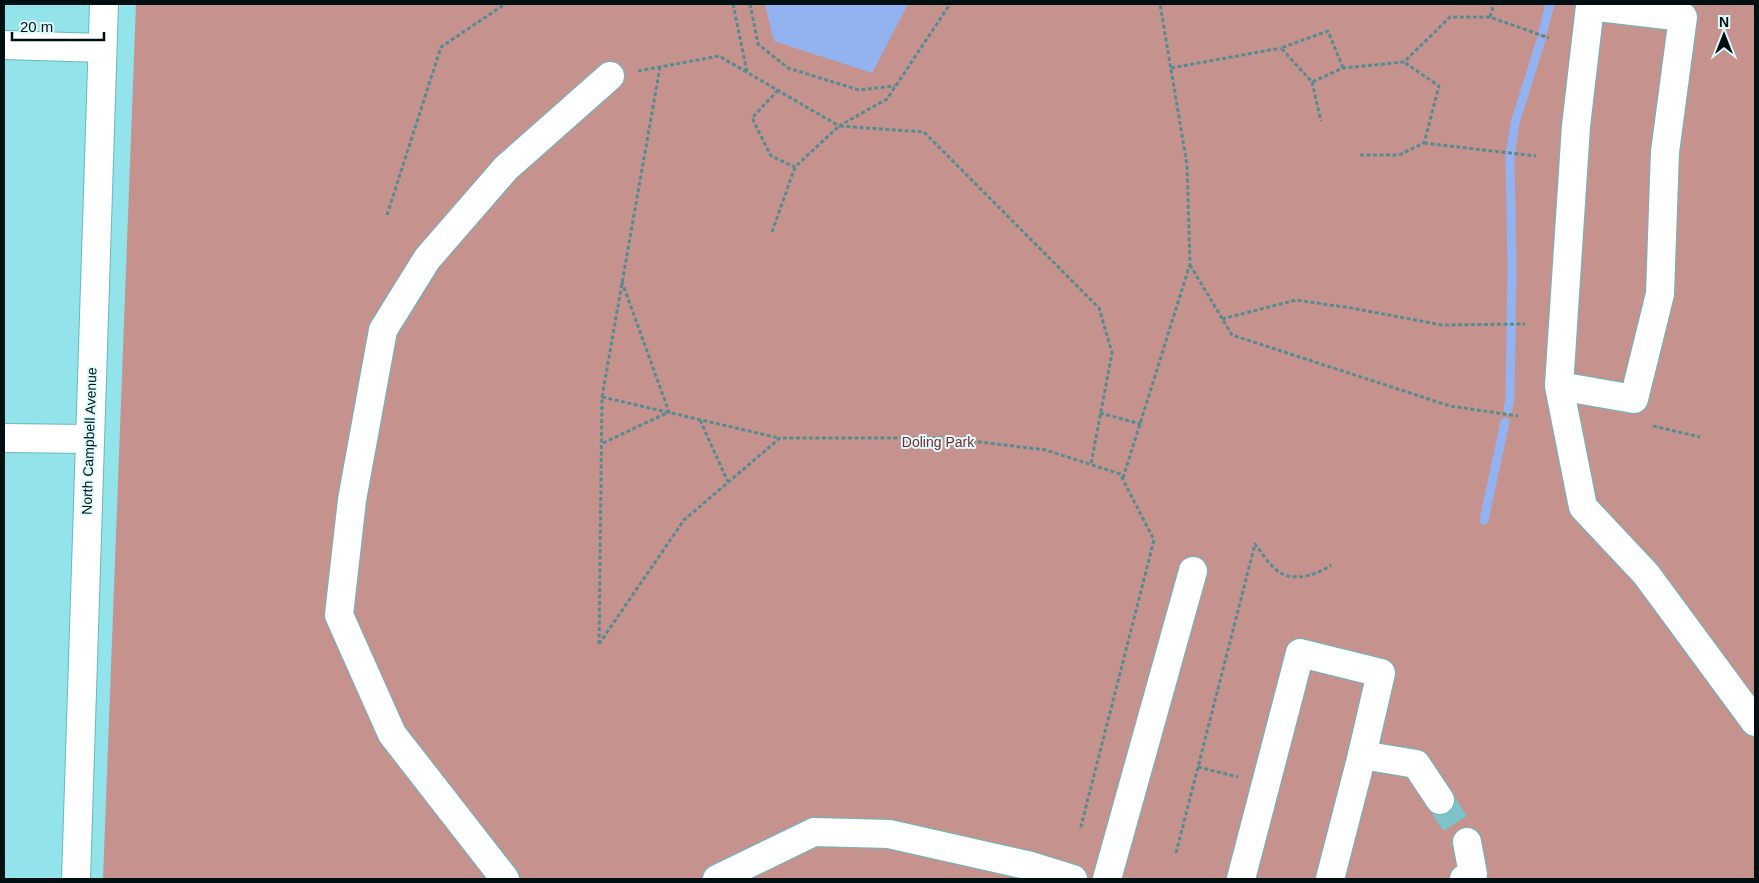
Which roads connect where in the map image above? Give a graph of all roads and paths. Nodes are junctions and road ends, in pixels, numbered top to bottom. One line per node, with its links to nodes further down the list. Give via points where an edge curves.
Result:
1 (104, 4): 11 (street, North Campbell Avenue)
2 (504, 4): 28 (path, via 441,47)
3 (733, 4): 17 (path)
4 (750, 4): 20 (path, via 758,44 788,68 859,90)
5 (950, 4): 20 (path)
6 (1160, 4): 15 (path)
7 (1494, 4): 8 (path)
8 (1490, 17): 9 (path); 13 (path, via 1450,17)
9 (1549, 38)
10 (4, 45): 11 (street)
11 (102, 48): 45 (street, North Campbell Avenue)
12 (1281, 48): 15 (path); 16 (path, via 1328,31); 19 (path)
13 (1404, 62): 16 (path); 24 (path, via 1438,86)
14 (660, 67): 17 (path, via 719,56); 18 (path); 31 (path)
15 (1171, 68): 30 (path, via 1187,165)
16 (1344, 68): 19 (path)
17 (747, 72): 21 (path)
18 (610, 76): 61 (street, via 506,168 422,266 384,330 352,500 339,615 392,734)
19 (1312, 82): 22 (path)
20 (895, 86): 23 (path, via 887,99)
21 (778, 90): 23 (path); 27 (path, via 752,118 771,156)
22 (1321, 121)
23 (839, 126): 27 (path); 37 (path, via 924,132 1099,308 1112,353)
24 (1424, 143): 25 (path, via 1398,156); 26 (path)
25 (1360, 155)
26 (1536, 156)
27 (795, 167): 29 (path)
28 (387, 215)
29 (772, 232)
30 (1190, 264): 32 (path); 40 (path)
31 (622, 282): 35 (path); 36 (path)
32 (1222, 319): 33 (path, via 1296,300 1442,325); 38 (path, via 1232,335 1450,406)
33 (1525, 324)
34 (1559, 386): 34 (street, via 1576,126 1590,6 1682,17 1665,152 1660,294 1634,399); 52 (street, via 1582,507 1646,574)
35 (602, 397): 36 (path); 46 (path)
36 (669, 412): 39 (path); 46 (path)
37 (1100, 413): 40 (path); 47 (path)
38 (1518, 416)
39 (700, 420): 44 (path); 49 (path)
40 (1141, 424): 48 (path)
41 (1653, 426): 42 (path)
42 (1700, 437)
43 (4, 438): 45 (street)
44 (780, 438): 47 (path, via 946,438 1046,450); 49 (path)
45 (89, 439): 60 (street, North Campbell Avenue)
46 (603, 443): 49 (path, via 598,644 684,520)
47 (1090, 464): 48 (path, via 1120,474)
48 (1123, 479): 57 (path, via 1154,540)
49 (728, 482)
50 (1331, 565): 54 (path, via 1307,576 1286,574 1279,572 1255,544)
51 (1192, 571): 64 (street)
52 (1755, 722)
53 (1362, 755): 56 (street, via 1416,764); 65 (street, via 1381,674 1300,653); 66 (street)
54 (1198, 767): 55 (path); 59 (path)
55 (1241, 778)
56 (1440, 800)
57 (1080, 830)
58 (1467, 842): 67 (street, via 1473,874)
59 (1176, 853)
60 (76, 879)
61 (505, 879)
62 (717, 879): 63 (street, via 814,832 889,834 1031,866)
63 (1073, 879)
64 (1107, 879)
65 (1241, 879)
66 (1330, 879)
67 (1464, 879)

